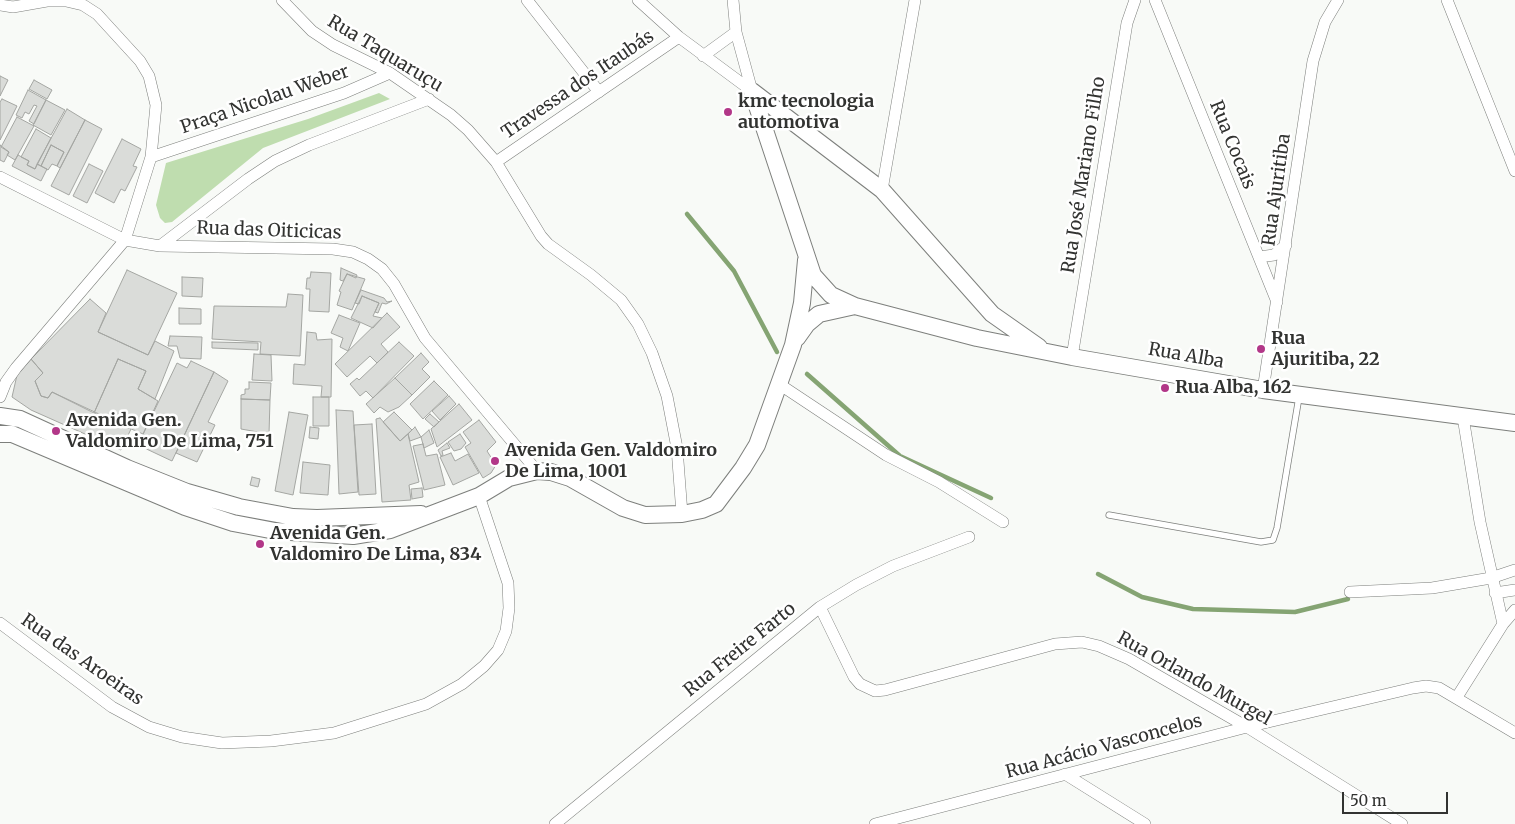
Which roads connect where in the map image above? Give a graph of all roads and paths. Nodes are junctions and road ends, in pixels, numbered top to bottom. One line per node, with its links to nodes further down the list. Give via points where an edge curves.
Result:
1 (282, 0): 14 (street, Rua Taquaruçu, via 312,31)
2 (527, 0): 16 (street)
3 (638, 0): 12 (street)
4 (733, 0): 11 (street)
5 (914, 0): 24 (street)
6 (1135, 0): 36 (street, Rua José Mariano Filho, via 1127,23)
7 (1155, 0): 28 (street, Rua Cocais)
8 (1338, 0): 26 (street, Rua Ajuritiba, via 1325,22 1313,61)
9 (1446, 0): 22 (street)
10 (0, 5): 20 (street, via 13,7 66,1 83,5 112,28 149,76 156,105)
11 (736, 32): 13 (street); 15 (street)
12 (679, 37): 13 (street); 16 (street, Travessa dos Itaubás)
13 (704, 56): 15 (street)
14 (390, 73): 17 (street, Rua Taquaruçu); 20 (street, Praça Nicolau Weber, via 344,92)
15 (752, 91): 18 (street); 19 (street)
16 (599, 92): 21 (street, Travessa dos Itaubás)
17 (429, 99): 21 (street, Rua Taquaruçu, via 468,130); 27 (street, via 275,161)
18 (779, 111): 19 (street); 24 (street)
19 (765, 131): 29 (street)
20 (150, 157): 25 (street)
21 (496, 162): 48 (street, Rua Taquaruçu, via 540,236 621,300 638,324 667,396 677,448)
22 (1515, 171)
23 (0, 177): 25 (street, Rua das Oiticicas)
24 (882, 190): 32 (street)
25 (125, 240): 27 (street, Rua das Oiticicas); 40 (street, via 16,368)
26 (1286, 245): 28 (street, via 1274,254); 30 (street, Rua Ajuritiba)
27 (160, 246): 45 (street, Rua das Oiticicas, via 333,249 353,252 368,259 394,284 425,338)
28 (1259, 257): 30 (street, Rua Cocais)
29 (806, 260): 31 (street, Rua Alba, via 821,286 831,295); 34 (street, via 802,303)
30 (1278, 304): 38 (street, Rua Ajuritiba)
31 (855, 306): 33 (street, Rua Alba); 34 (street, via 819,314 807,324)
32 (992, 314): 33 (street, via 990,327); 35 (street)
33 (977, 338): 35 (street, Rua Alba)
34 (793, 345): 37 (street)
35 (1044, 351): 36 (street, Rua Alba)
36 (1072, 357): 38 (street, Rua Alba)
37 (779, 384): 48 (street, via 757,445 743,468 716,504); 50 (street, via 886,455 940,482)
38 (1263, 390): 39 (street, Rua Alba)
39 (1299, 395): 42 (street, Rua Alba); 49 (lane, via 1273,540 1261,542)
40 (0, 397)
41 (0, 416): 47 (street, via 20,419 128,468 238,508 317,518)
42 (1463, 417): 43 (street, Rua Alba); 53 (street)
43 (1515, 423)
44 (0, 434): 47 (street, via 12,434 185,507 233,523 275,531 353,536 390,530)
45 (537, 471): 46 (street, via 509,478); 48 (street, via 570,478 623,508 645,515)
46 (479, 496): 47 (street); 59 (street, Rua das Aroeiras, via 508,583 506,631 498,650 462,684 426,704 334,733 222,743 182,737 149,727 112,707)
47 (434, 514)
48 (682, 514)
49 (1109, 515)
50 (1003, 522)
51 (969, 537): 57 (street, Rua Freire Farto, via 893,566)
52 (1515, 570): 53 (street)
53 (1491, 578): 55 (street, via 1432,588); 56 (street)
54 (1515, 590): 56 (street)
55 (1350, 592)
56 (1495, 592): 60 (street)
57 (820, 607): 62 (street, Rua Orlando Murgel, via 854,677 868,689 885,690 1055,644 1082,642 1129,659); 65 (street, Rua Freire Farto)
58 (1515, 610): 60 (street)
59 (0, 623)
60 (1503, 624): 61 (street)
61 (1457, 697): 62 (street, Rua Acácio Vasconcelos, via 1426,686); 63 (street, Rua Acácio Vasconcelos)
62 (1247, 727): 64 (street, Rua Acácio Vasconcelos); 68 (street, Rua Orlando Murgel)
63 (1515, 733)
64 (1065, 774): 66 (street, Rua Acácio Vasconcelos); 67 (street)
65 (557, 823)
66 (876, 824)
67 (1145, 824)
68 (1402, 824)

